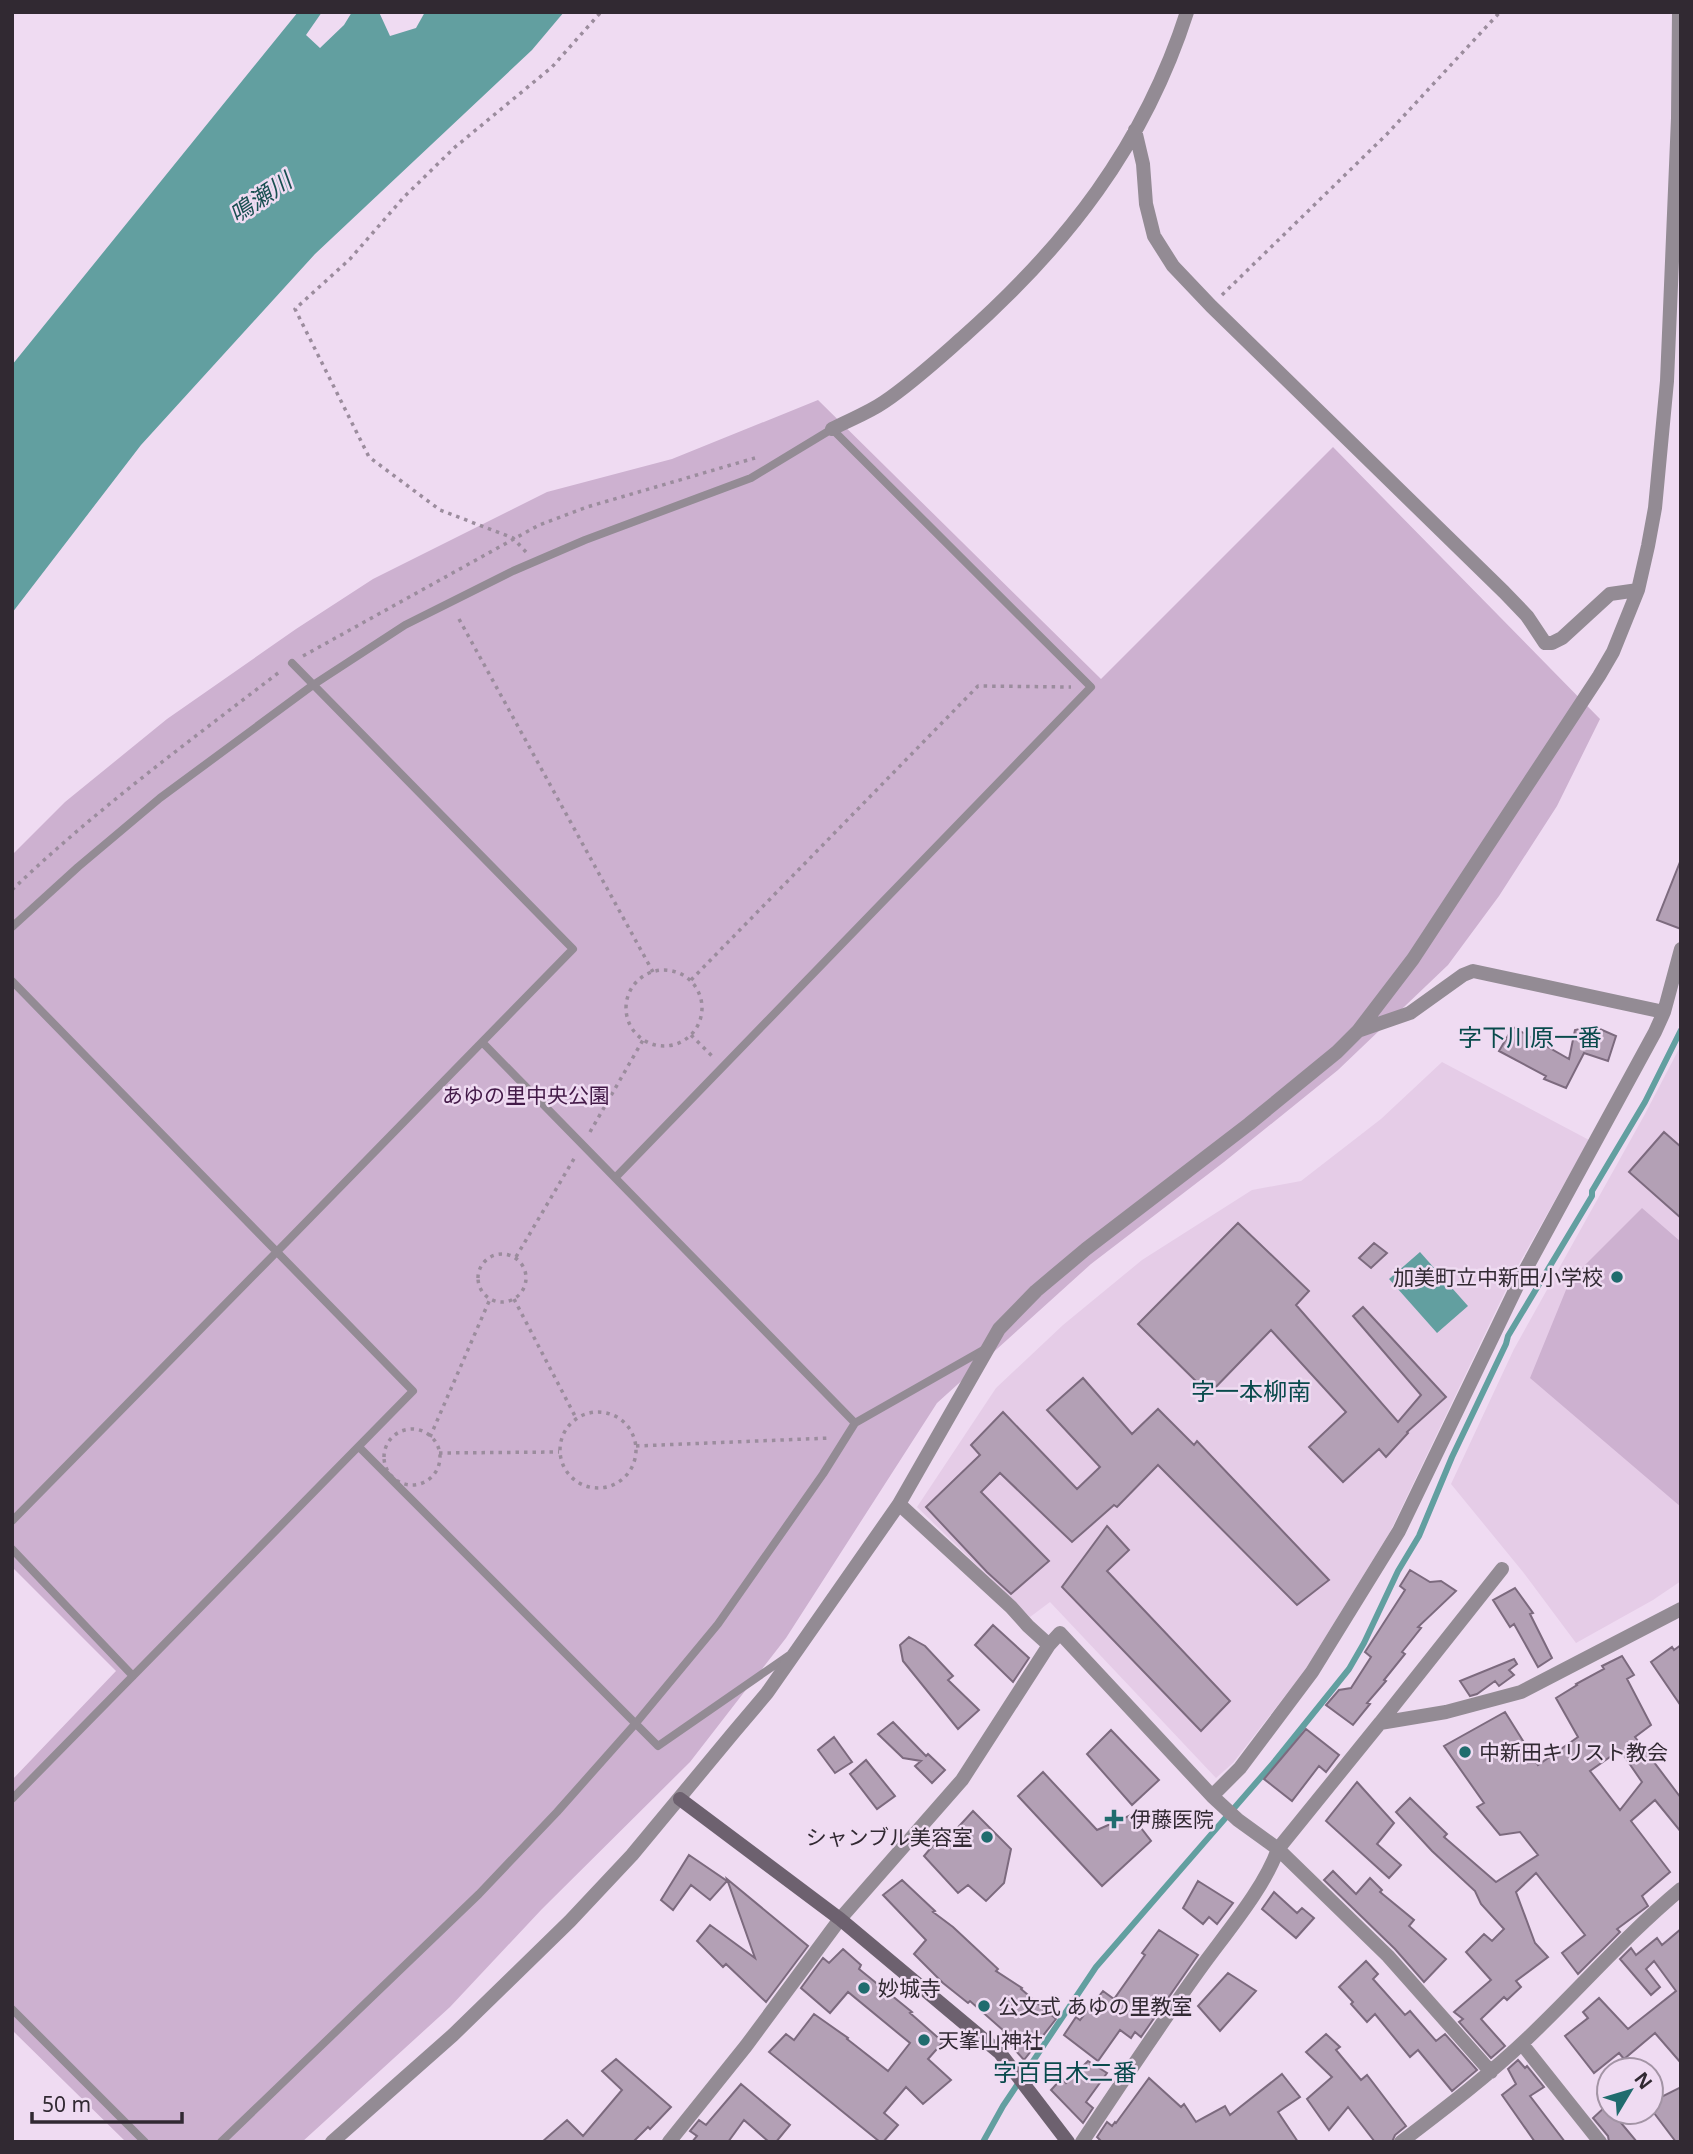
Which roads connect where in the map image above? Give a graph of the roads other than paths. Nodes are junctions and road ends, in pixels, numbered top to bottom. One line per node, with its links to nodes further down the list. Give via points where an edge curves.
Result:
1 (1187, 12): 3 (street, via 1159,85)
2 (1679, 12): 5 (street, via 1667,381 1655,508)
3 (1135, 130): 4 (street, via 1087,208 1031,274 925,371 883,403); 5 (street, via 1154,236 1173,266 1504,592 1545,643 1562,638 1610,594)
4 (832, 429): 7 (lane, via 751,478 584,540 405,625); 14 (lane, via 1091,687)
5 (1638, 590): 12 (street, via 1613,652 1580,706 1413,959)
6 (292, 663): 7 (lane)
7 (313, 685): 8 (lane, via 160,798); 13 (lane, via 573,949)
8 (12, 927)
9 (1681, 949): 11 (street)
10 (12, 981): 15 (lane)
11 (1664, 1012): 12 (street, via 1473,971 1410,1013); 31 (street, via 1521,1279 1399,1531 1312,1672)
12 (1358, 1031): 16 (street, via 1249,1124 1036,1291 999,1329)
13 (482, 1042): 14 (lane); 15 (lane)
14 (615, 1178): 17 (lane)
15 (277, 1251): 18 (lane, via 413,1391); 20 (lane)
16 (991, 1346): 17 (lane); 19 (street)
17 (855, 1423): 27 (lane, via 718,1624)
18 (359, 1447): 26 (lane); 27 (lane)
19 (899, 1503): 24 (street); 25 (street)
20 (12, 1521)
21 (12, 1549): 26 (lane)
22 (1502, 1569): 28 (street)
23 (1681, 1609): 28 (street, via 1521,1692)
24 (1049, 1645): 31 (street, via 1060,1633); 34 (street, via 962,1780)
25 (793, 1653): 27 (lane, via 658,1746); 29 (street, via 767,1693)
26 (133, 1676): 30 (lane)
27 (636, 1723): 39 (lane, via 479,1894)
28 (1380, 1723): 32 (street)
29 (680, 1798): 34 (street); 40 (street, via 632,1855 517,1974)
30 (12, 1799)
31 (1215, 1799): 32 (street)
32 (1278, 1849): 37 (street, via 1388,1956); 43 (street, via 1249,1900)
33 (1681, 1889): 36 (street)
34 (840, 1919): 41 (street); 42 (street, via 1000,2053)
35 (12, 2009): 38 (lane)
36 (1522, 2044): 37 (street); 45 (street)
37 (1491, 2072): 44 (street)
38 (145, 2142)
39 (221, 2142)
40 (332, 2142)
41 (669, 2142)
42 (1068, 2142)
43 (1083, 2142)
44 (1401, 2142)
45 (1600, 2142)

